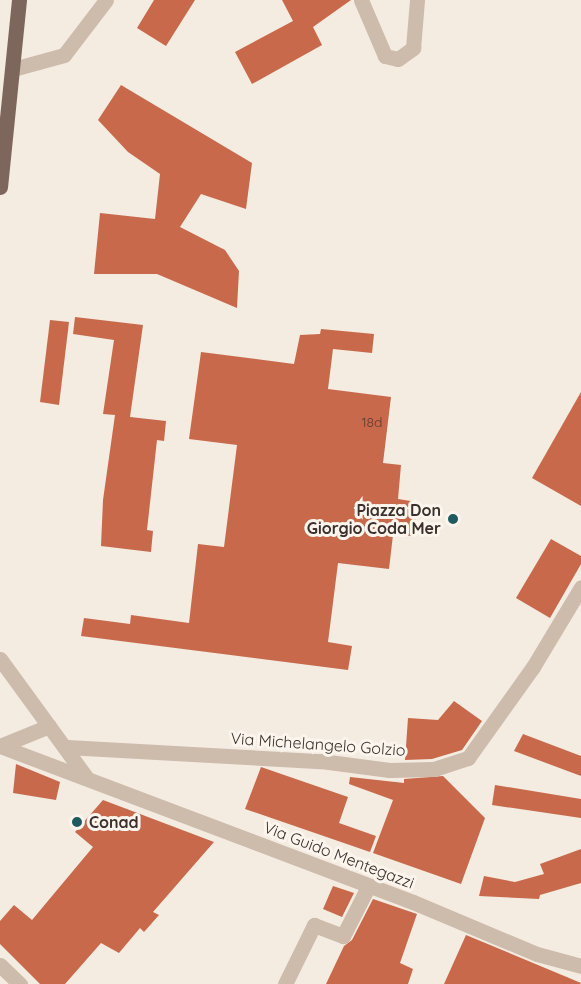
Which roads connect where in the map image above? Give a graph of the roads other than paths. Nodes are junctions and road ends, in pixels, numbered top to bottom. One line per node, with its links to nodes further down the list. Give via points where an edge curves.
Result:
1 (19, 0): 5 (main road)
2 (106, 0): 5 (street, via 64,55)
3 (361, 0): 4 (street, via 385,56 398,59 413,48)
4 (417, 0)
5 (14, 69): 6 (main road)
6 (0, 187)
7 (581, 587): 11 (street, Via Michelangelo Golzio, via 534,667 468,758 434,769 389,770 321,761)
8 (0, 660): 9 (street)
9 (49, 726): 10 (street, Via Guido Mentegazzi); 11 (street)
10 (0, 746): 12 (street, Via Guido Mentegazzi)
11 (67, 747): 12 (street)
12 (86, 777): 13 (street, Via Guido Mentegazzi)
13 (368, 887): 15 (street, Via Guido Mentegazzi, via 537,954); 17 (street, via 343,936 314,925)
14 (0, 965): 16 (street)
15 (581, 966)
16 (20, 984)
17 (285, 984)

